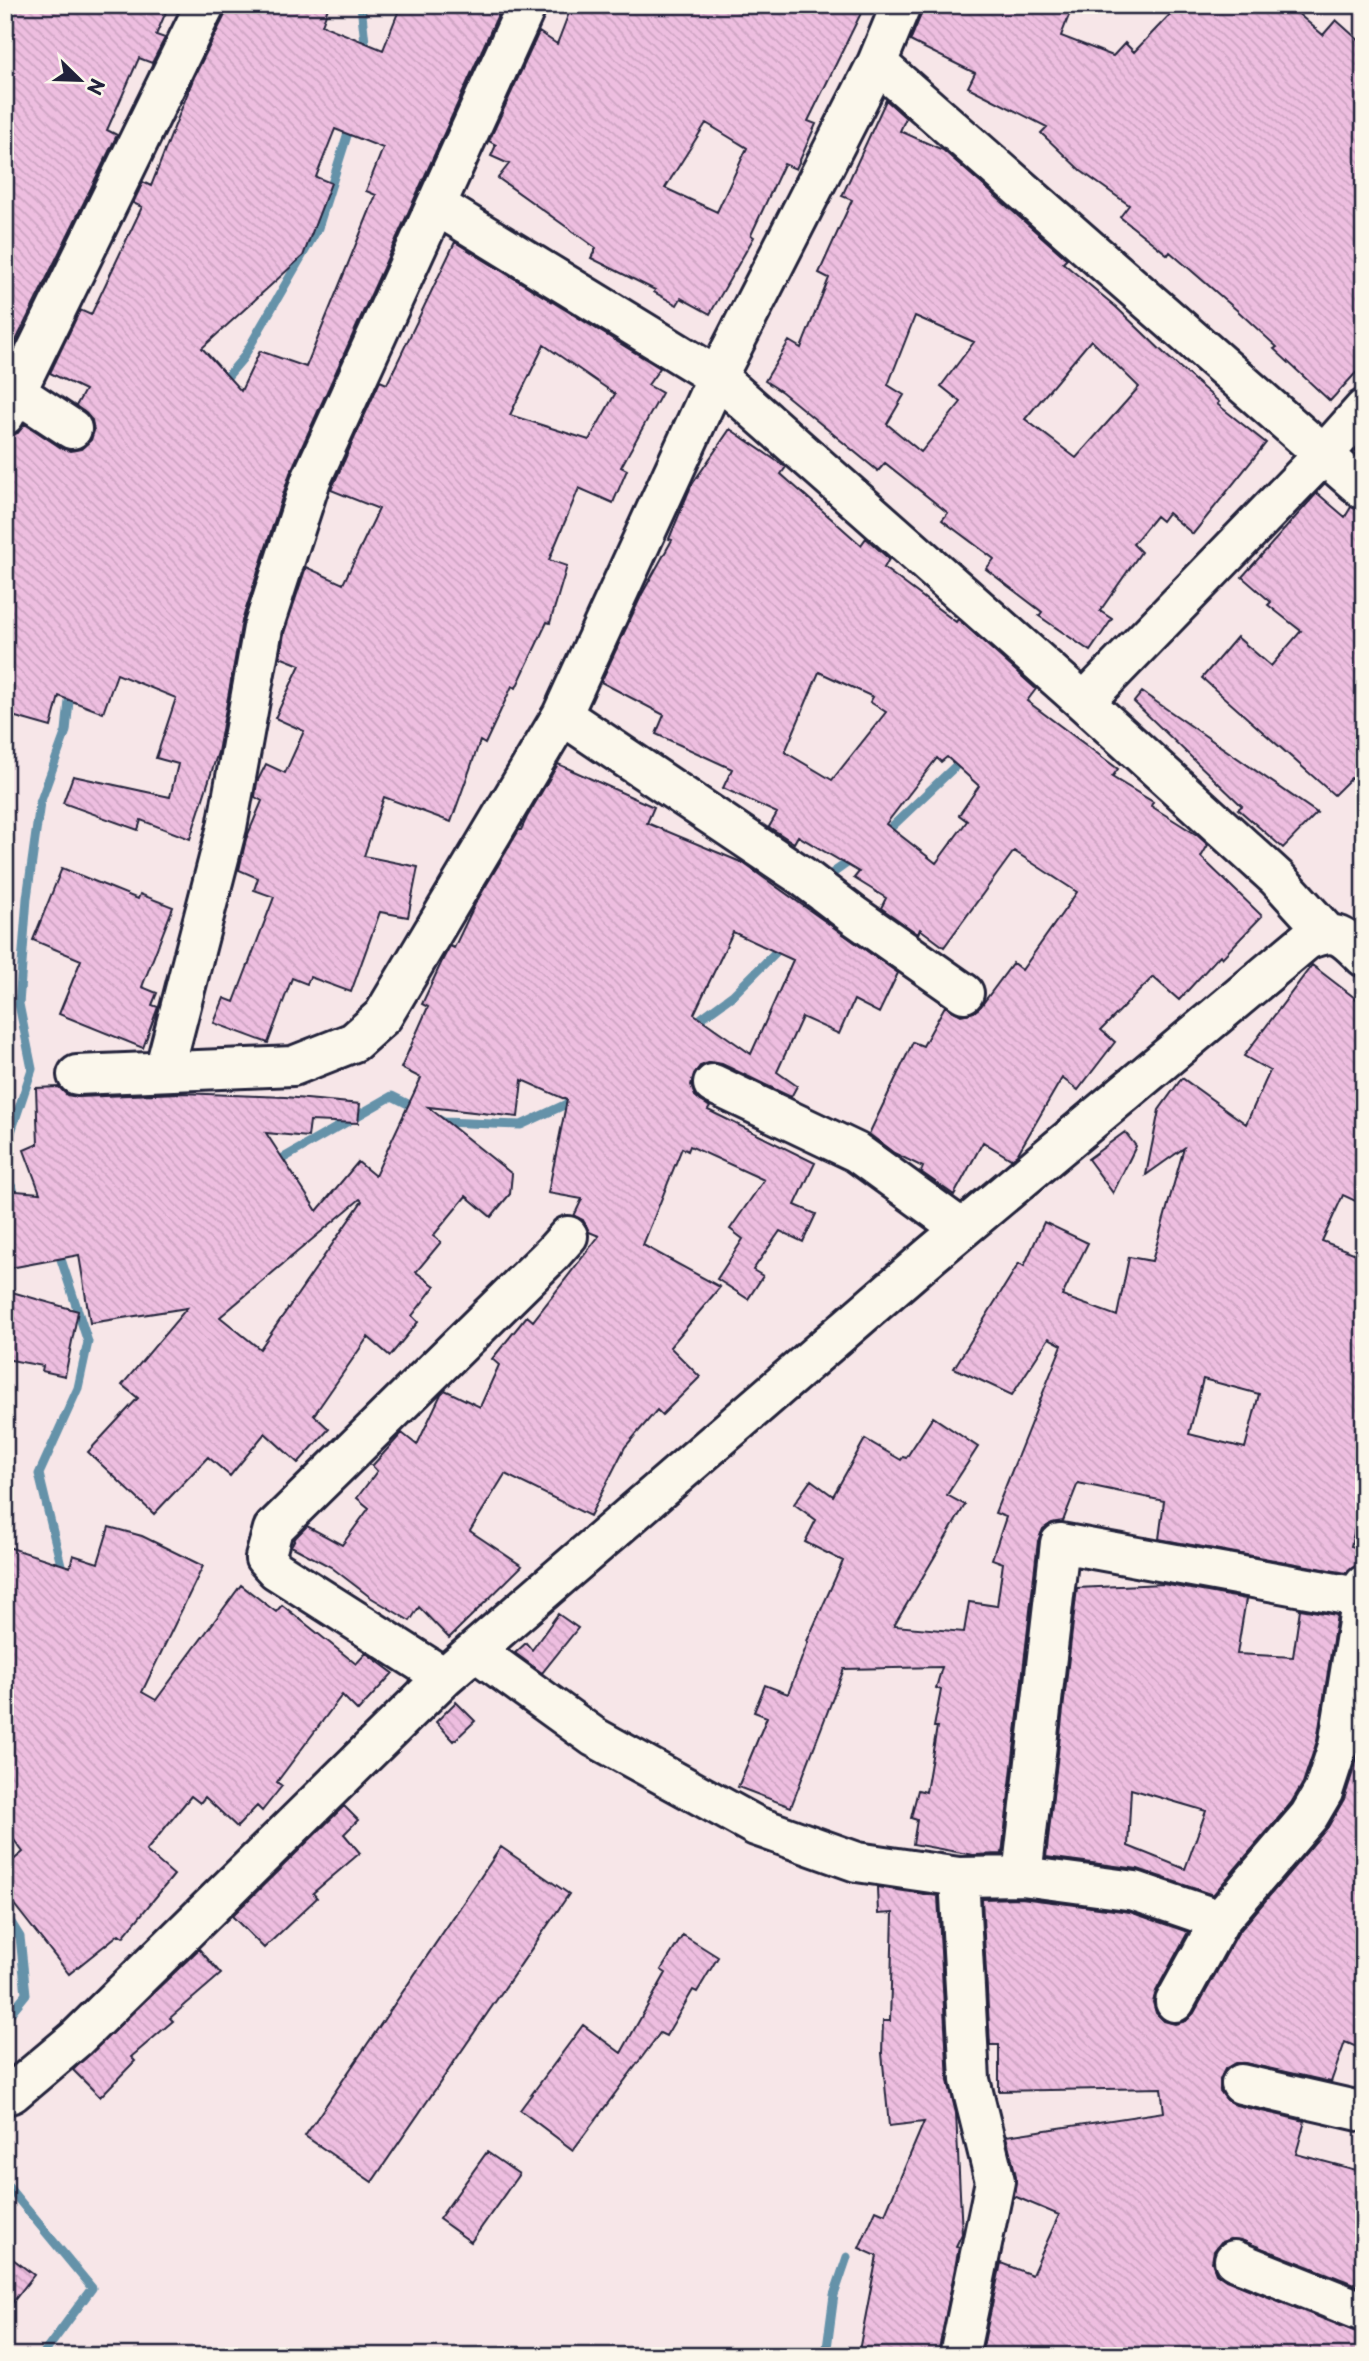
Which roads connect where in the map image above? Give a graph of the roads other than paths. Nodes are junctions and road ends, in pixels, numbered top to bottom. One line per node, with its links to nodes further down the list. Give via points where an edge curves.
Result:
1 (205, 5): 7 (street, via 36,354)
2 (527, 5): 5 (street)
3 (901, 5): 4 (street)
4 (877, 63): 6 (street); 10 (street)
5 (436, 205): 6 (street); 17 (street, via 311,480 263,628 227,827)
6 (717, 377): 12 (street); 13 (street)
7 (9, 397): 9 (street)
8 (1364, 409): 10 (street)
9 (72, 429)
10 (1324, 454): 11 (street); 12 (street)
11 (1364, 490)
12 (1084, 702): 14 (street, via 1277,878)
13 (562, 715): 16 (street); 17 (street, via 383,1016 354,1042 293,1066)
14 (1327, 933): 15 (street, via 1344,938); 20 (street, via 1307,940)
15 (1364, 957)
16 (964, 993)
17 (164, 1071): 18 (street)
18 (77, 1075)
19 (713, 1084): 20 (street, via 856,1152)
20 (962, 1229): 23 (street)
21 (568, 1236): 24 (street, via 274,1529 265,1558 276,1570)
22 (1363, 1591): 25 (street, via 1060,1543); 27 (street, via 1338,1745 1323,1792 1309,1816)
23 (475, 1651): 24 (street); 26 (street, via 594,1737 756,1826 857,1862)
24 (444, 1677): 30 (street, via 76,2039)
25 (1022, 1876): 26 (street); 27 (street, via 1135,1891)
26 (959, 1877): 34 (street, via 970,2080 995,2181)
27 (1220, 1920): 28 (street)
28 (1175, 2002)
29 (1241, 2084): 31 (street)
30 (5, 2095)
31 (1364, 2112)
32 (1234, 2260): 33 (street)
33 (1364, 2312)
34 (959, 2356)

